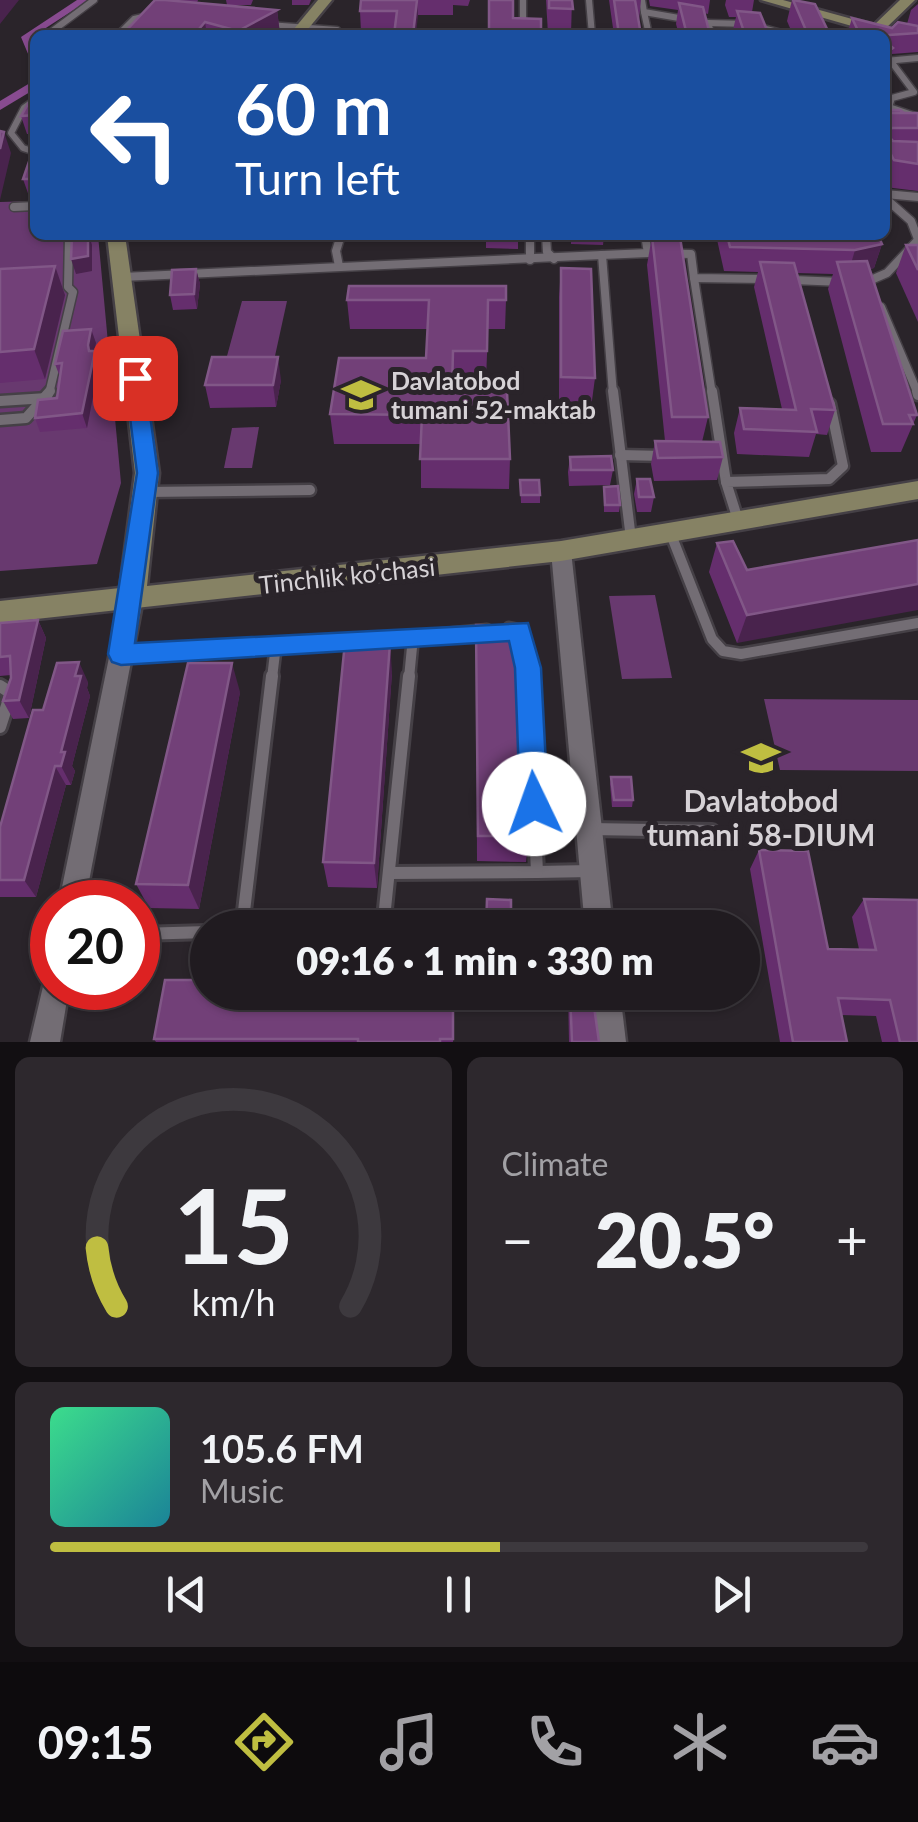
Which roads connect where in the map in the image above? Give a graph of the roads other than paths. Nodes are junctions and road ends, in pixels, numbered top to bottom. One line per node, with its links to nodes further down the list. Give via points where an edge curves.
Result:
1 (94, 0): 14 (lane)
2 (325, 0): 17 (street)
3 (524, 0): 18 (lane)
4 (589, 0): 19 (lane)
5 (642, 0): 9 (lane)
6 (768, 0): 13 (street)
7 (908, 0): 8 (lane); 13 (street)
8 (918, 2)
9 (644, 12): 11 (lane); 20 (lane)
10 (166, 16): 15 (lane, via 134,19)
11 (708, 23): 21 (lane); 22 (lane)
12 (256, 24): 16 (lane)
13 (877, 29): 23 (street)
14 (54, 30)
15 (123, 30)
16 (294, 30)
17 (301, 30)
18 (523, 30)
19 (592, 30)
20 (648, 30)
21 (710, 30)
22 (756, 30)
23 (881, 30)
24 (890, 32): 25 (street)
25 (917, 38)
26 (918, 58): 27 (lane)
27 (890, 63)
28 (890, 64): 30 (lane, via 914,92 892,98)
29 (30, 104): 33 (lane, via 11,132)
30 (890, 107)
31 (890, 107): 32 (lane)
32 (918, 117)
33 (30, 150)
34 (890, 196): 35 (lane)
35 (918, 197)
36 (890, 201): 39 (lane)
37 (30, 206): 38 (lane)
38 (14, 207)
39 (918, 239): 54 (lane)
40 (68, 240): 58 (lane, via 73,292)
41 (117, 240): 51 (street)
42 (339, 240): 50 (lane)
43 (530, 240): 49 (lane)
44 (546, 240): 48 (lane)
45 (646, 240): 46 (lane)
46 (648, 252): 47 (lane); 52 (lane, via 691,254)
47 (602, 255): 48 (lane); 61 (lane)
48 (554, 259): 49 (lane)
49 (530, 260): 50 (lane)
50 (339, 266): 51 (lane)
51 (122, 277): 68 (street, via 148,473)
52 (694, 278): 53 (lane); 64 (lane)
53 (793, 280): 54 (lane); 55 (lane)
54 (872, 283): 57 (lane)
55 (796, 294)
56 (826, 390): 65 (lane, via 844,466 829,479)
57 (918, 395)
58 (48, 398): 59 (lane); 60 (lane, via 26,418)
59 (0, 400)
60 (0, 420)
61 (620, 456): 62 (lane); 71 (lane)
62 (671, 456)
63 (705, 456): 64 (lane)
64 (722, 456): 65 (lane)
65 (726, 482): 69 (lane)
66 (310, 490): 68 (lane)
67 (918, 490): 69 (street, Tinchlik ko'chasi)
68 (145, 492): 73 (street)
69 (738, 520): 70 (street, Tinchlik ko'chasi)
70 (670, 532): 71 (street, Tinchlik ko'chasi); 75 (lane, via 712,639 723,651 741,654)
71 (631, 539): 72 (street, Tinchlik ko'chasi)
72 (562, 550): 73 (street, Tinchlik ko'chasi); 81 (street)
73 (132, 600): 74 (street, Tinchlik ko'chasi); 78 (street)
74 (0, 612)
75 (918, 623)
76 (414, 637): 77 (lane); 84 (lane); 85 (lane, via 520,630)
77 (276, 645): 78 (lane); 87 (lane)
78 (121, 654): 86 (street)
79 (0, 686): 80 (lane, via 11,693)
80 (0, 727)
81 (589, 829): 82 (lane); 83 (street)
82 (712, 831)
83 (594, 871): 85 (lane); 89 (street)
84 (389, 872): 85 (lane); 88 (lane)
85 (537, 872)
86 (76, 880)
87 (244, 910)
88 (385, 910)
89 (597, 910)
90 (160, 933): 91 (lane)
91 (190, 933)
92 (51, 1010): 94 (street)
93 (608, 1010): 95 (street)
94 (44, 1042)
95 (611, 1042)

